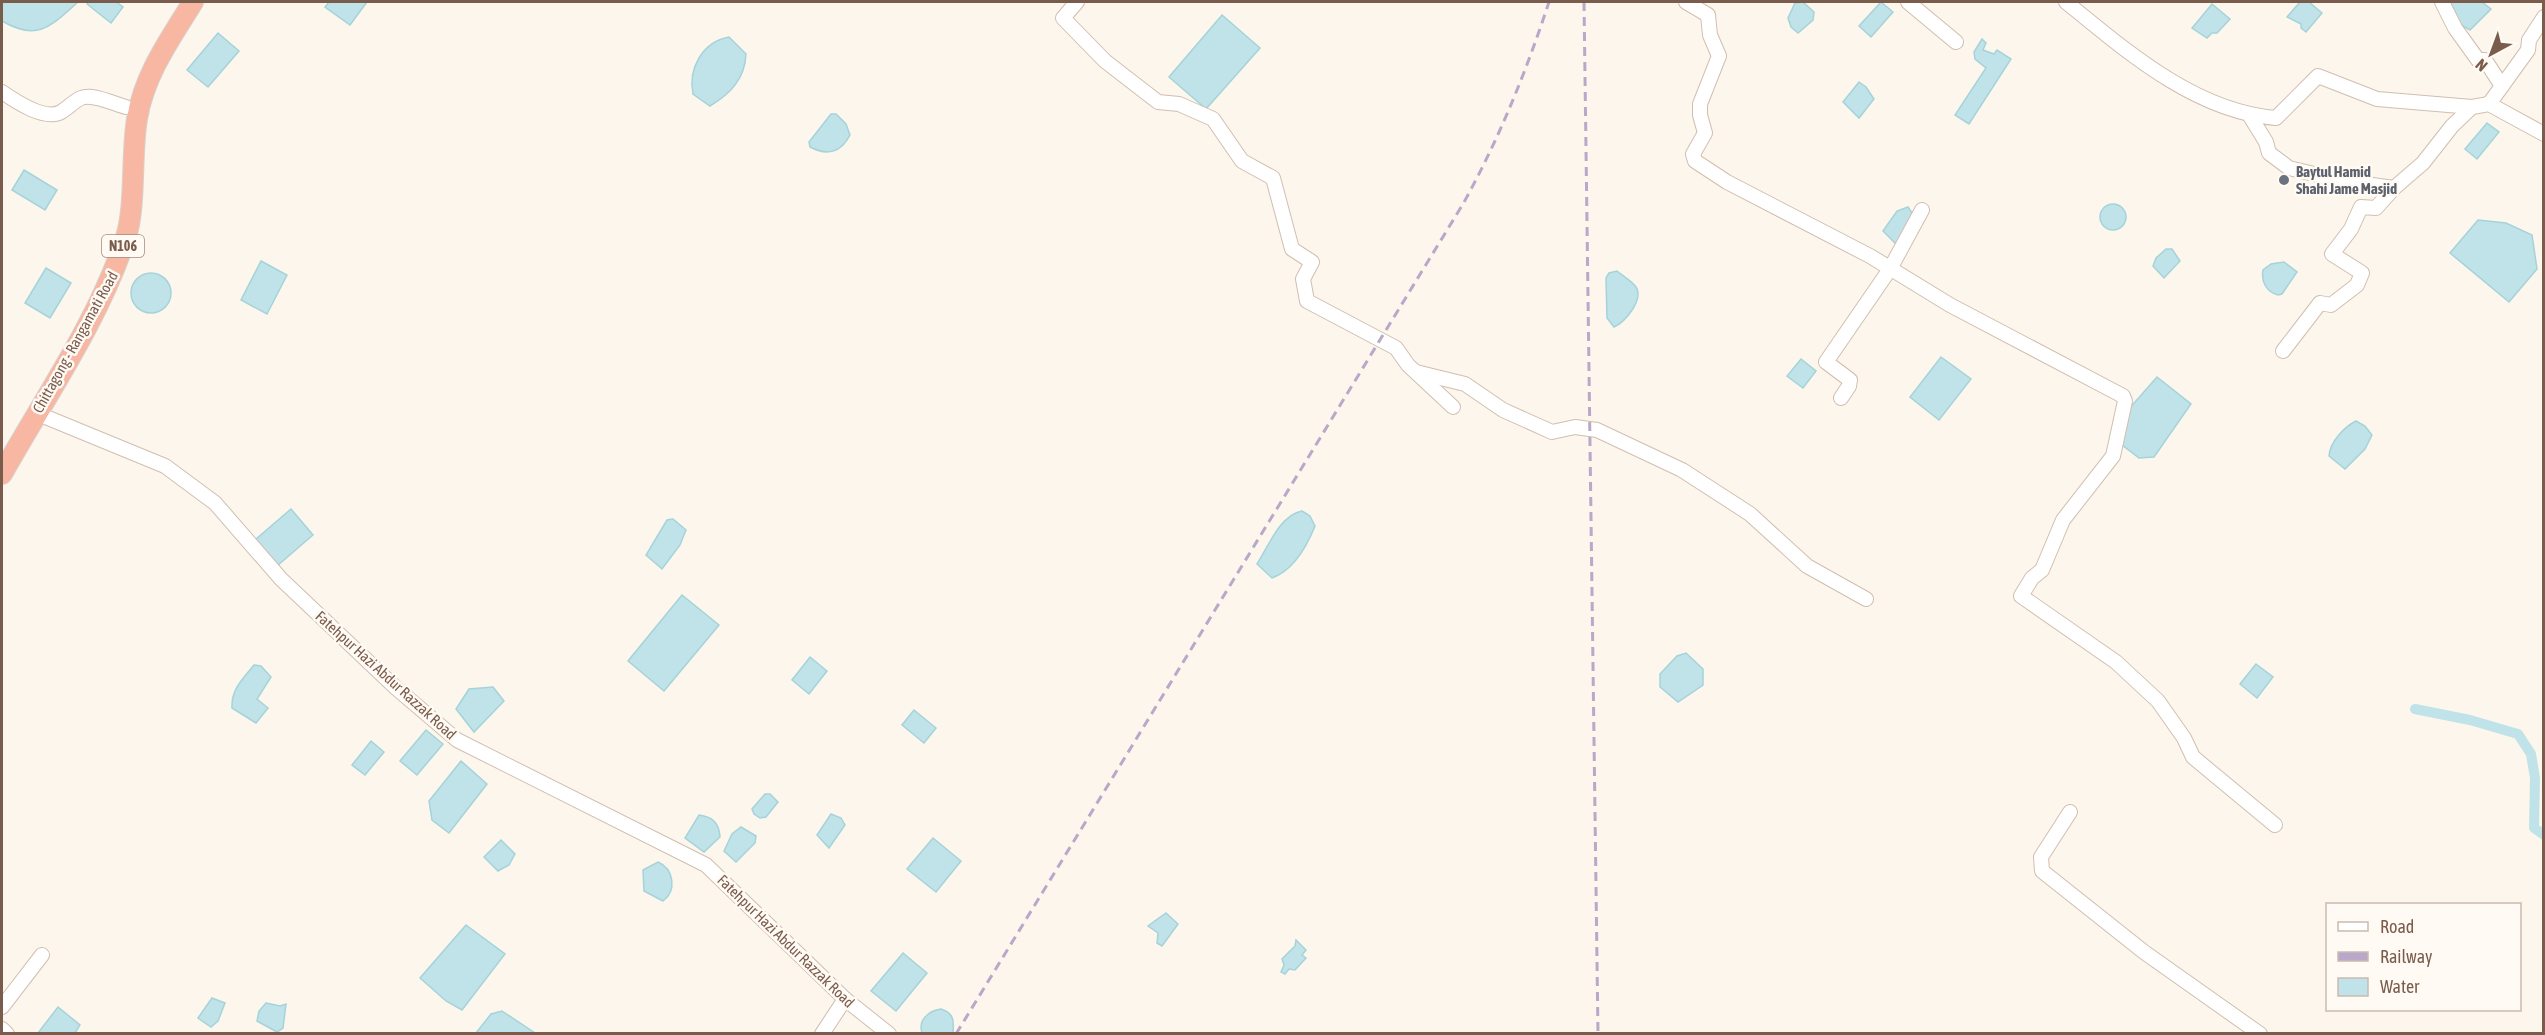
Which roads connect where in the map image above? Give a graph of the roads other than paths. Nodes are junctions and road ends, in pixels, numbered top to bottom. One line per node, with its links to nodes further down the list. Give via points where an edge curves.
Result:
1 (184, 2): 13 (highway, Chittagong - Rangamati Road / N106, via 145,63)
2 (193, 2): 24 (highway, Chittagong - Rangamati Road / N106, via 152,69 142,97 136,121 127,233 114,272)
3 (1077, 2): 21 (street, via 1063,18 1106,61 1158,102 1179,104 1214,119 1242,161 1273,178 1292,249 1312,262 1303,279 1307,301 1396,348)
4 (1686, 2): 19 (street, via 1708,15 1710,35 1719,56 1700,104 1705,133 1693,154 1695,161)
5 (1908, 2): 9 (street)
6 (2066, 2): 15 (street, via 2141,63 2226,108)
7 (2442, 2): 10 (street, via 2455,28 2478,60 2485,60)
8 (2544, 17): 10 (street, via 2529,40 2528,50)
9 (1956, 42)
10 (2502, 86): 12 (street)
11 (2, 92): 13 (street, via 45,113 59,113 81,98)
12 (2489, 104): 14 (street); 16 (street)
13 (126, 107): 25 (highway, Chittagong - Rangamati Road / N106, via 117,228 109,253)
14 (2472, 107): 15 (street, via 2377,99 2318,76 2276,118); 17 (street, via 2423,163)
15 (2250, 116): 17 (street, via 2269,153 2289,168)
16 (2544, 134)
17 (2394, 188): 20 (street, via 2376,208 2361,207 2351,229 2332,254 2362,273 2357,285 2331,305 2320,303)
18 (1922, 210): 19 (street)
19 (1890, 269): 22 (street, via 1826,362 1850,380); 29 (street, via 2123,396 2113,456 2063,520 2042,570 2032,578 2022,596 2116,662 2158,701 2193,757)
20 (2283, 351)
21 (1414, 372): 23 (street); 27 (street, via 1465,384 1503,411 1552,432 1597,430 1682,470 1750,514 1807,566)
22 (1841, 398)
23 (1453, 407)
24 (36, 413): 26 (highway, Chittagong - Rangamati Road / N106); 31 (street, Fatehpur Hazi Abdur Razzak Road, via 165,466 215,503 281,579 457,740 706,865)
25 (2, 458)
26 (2, 474)
27 (1866, 599)
28 (2070, 812): 37 (street, via 2041,857 2042,871 2144,952)
29 (2275, 825)
30 (42, 955): 32 (street)
31 (845, 999): 35 (street); 36 (street, Fatehpur Hazi Abdur Razzak Road)
32 (2, 1007)
33 (2, 1029): 34 (street)
34 (7, 1034)
35 (822, 1034)
36 (889, 1034)
37 (2259, 1034)

